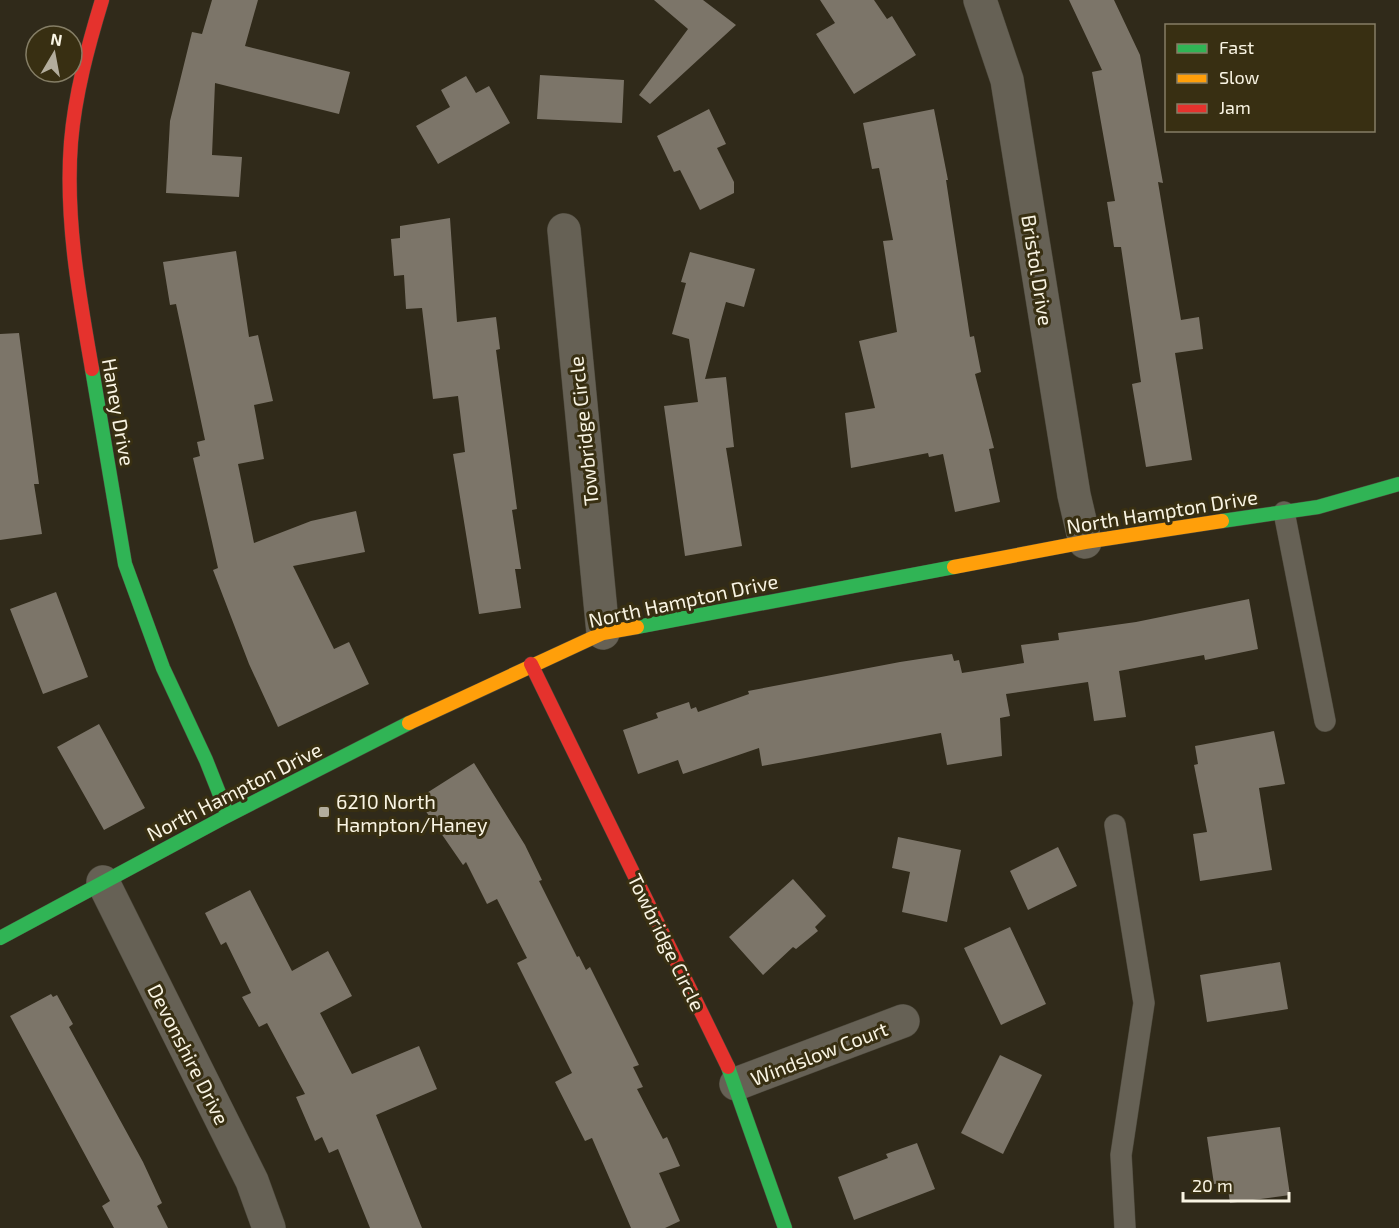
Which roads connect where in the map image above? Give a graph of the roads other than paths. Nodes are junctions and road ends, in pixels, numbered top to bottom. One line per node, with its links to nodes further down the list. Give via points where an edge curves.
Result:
1 (102, 0): 10 (street, Haney Drive, via 86,52 71,142 71,217 79,293 125,564 163,668)
2 (980, 0): 6 (street, Bristol Drive, via 1007,80 1074,495)
3 (564, 230): 7 (street, Towbridge Circle)
4 (1399, 484): 5 (street, North Hampton Drive, via 1318,507)
5 (1284, 512): 6 (street, North Hampton Drive); 9 (lane)
6 (1085, 542): 7 (street, North Hampton Drive)
7 (603, 633): 8 (street, North Hampton Drive)
8 (531, 664): 10 (street, North Hampton Drive); 15 (street, Towbridge Circle)
9 (1325, 721)
10 (227, 813): 12 (street, North Hampton Drive)
11 (1115, 825): 18 (lane, via 1144,1003 1121,1155)
12 (103, 882): 13 (street, North Hampton Drive); 16 (street, Devonshire Drive, via 252,1181)
13 (0, 938)
14 (903, 1021): 15 (street, Windslow Court)
15 (736, 1084): 17 (street, Towbridge Circle)
16 (269, 1228)
17 (785, 1228)
18 (1125, 1228)

